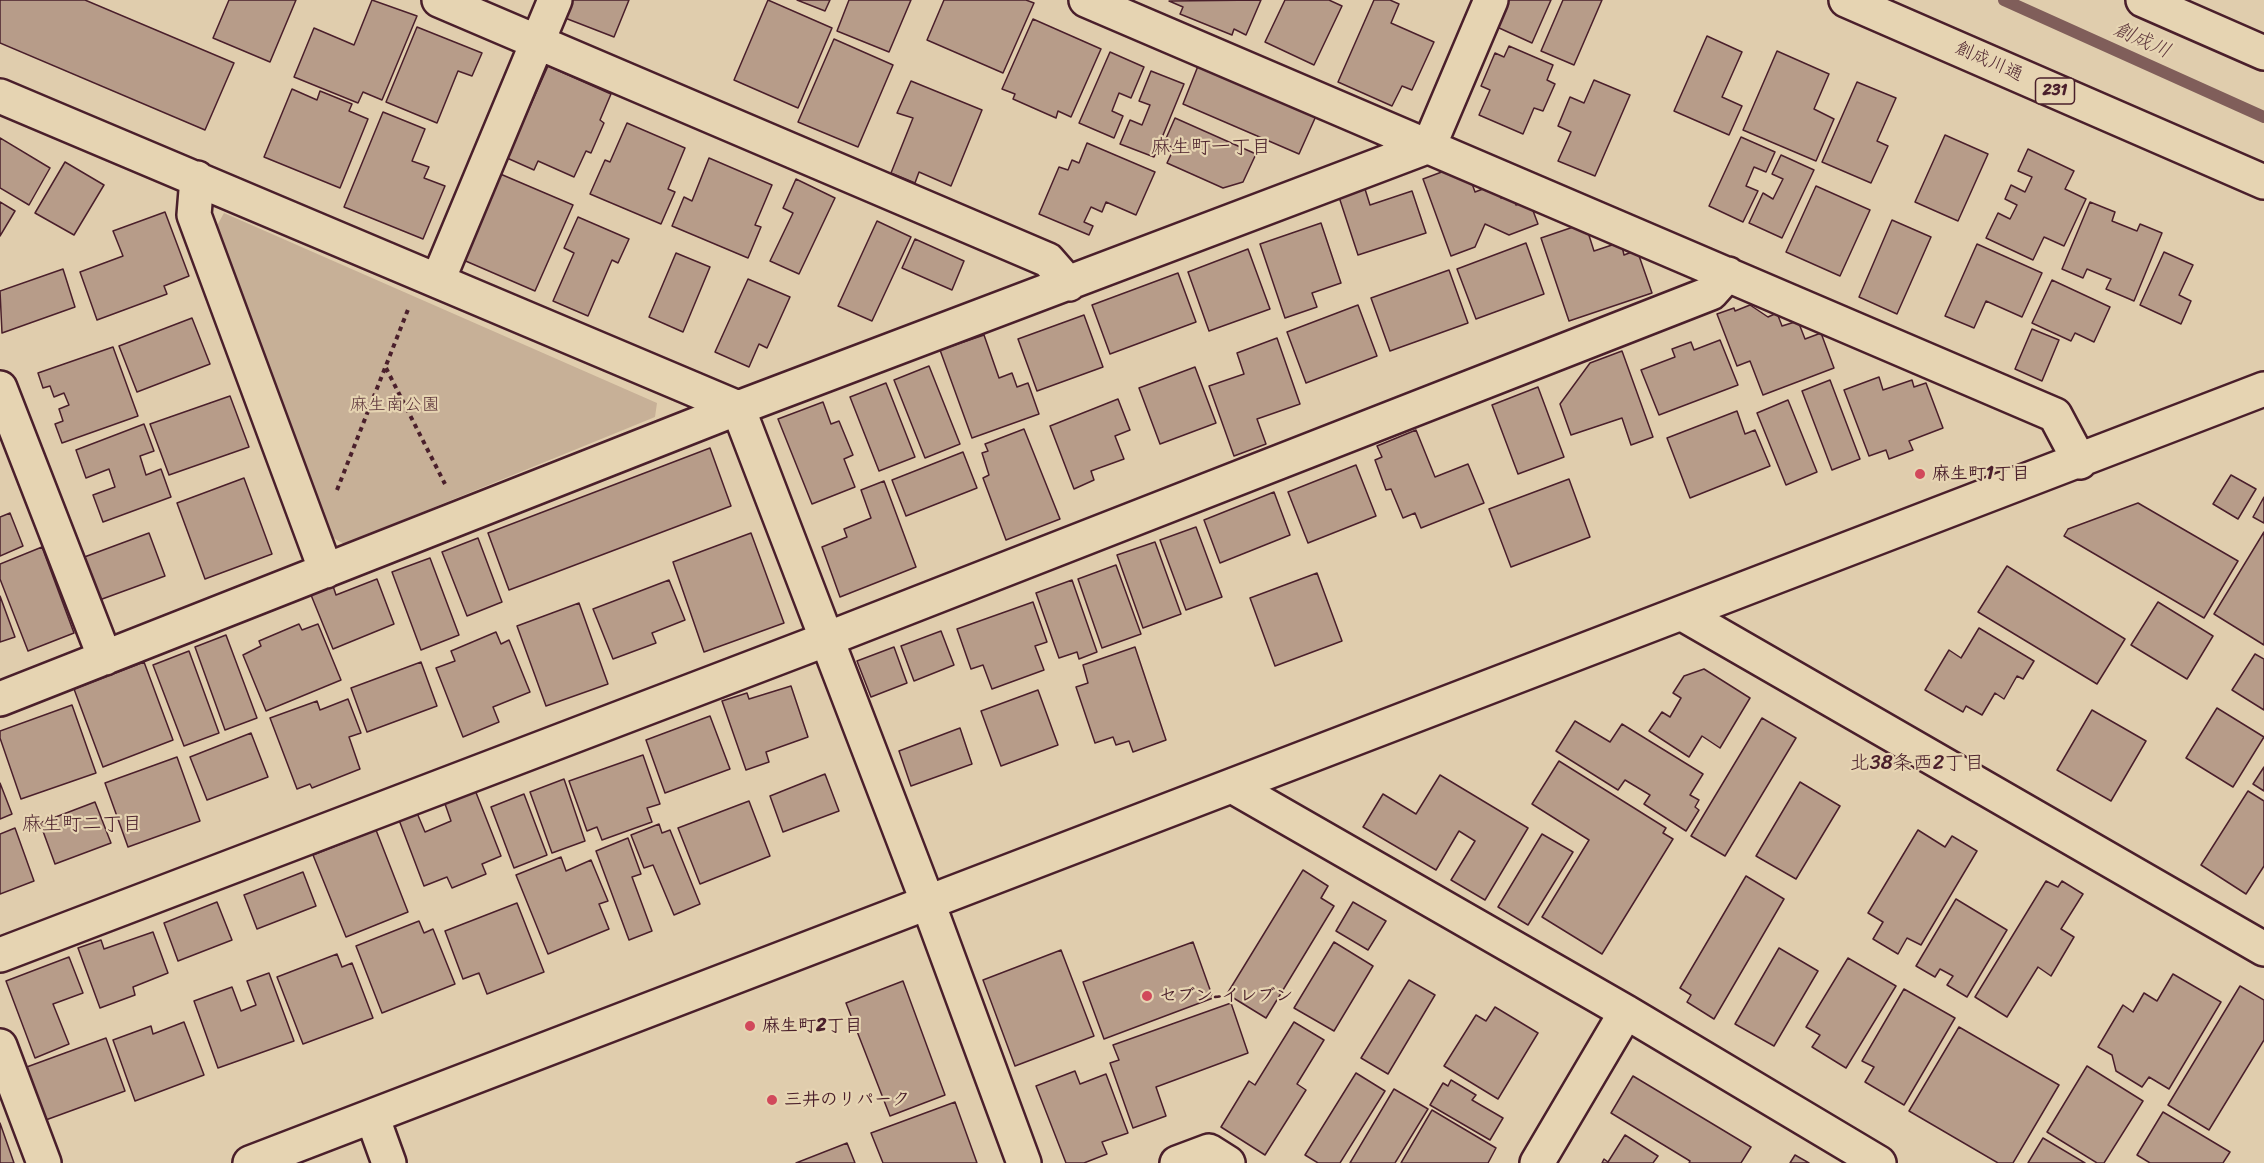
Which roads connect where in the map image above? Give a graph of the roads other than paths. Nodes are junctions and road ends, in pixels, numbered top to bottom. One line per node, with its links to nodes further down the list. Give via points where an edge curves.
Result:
1 (440, 0): 7 (main road)
2 (555, 0): 7 (main road)
3 (1086, 0): 10 (main road)
4 (1491, 0): 10 (main road)
5 (1846, 0): 12 (main road, 創成川通 / 231)
6 (2143, 0): 8 (main road)
7 (537, 42): 14 (main road); 15 (main road, via 1048,260)
8 (2264, 53)
9 (0, 96): 11 (main road)
10 (1429, 146): 13 (main road); 15 (main road)
11 (197, 178): 14 (main road); 20 (main road, via 194,215)
12 (2264, 182)
13 (1728, 274): 19 (main road, via 2055,415); 22 (main road, via 1711,293)
14 (430, 276): 18 (main road)
15 (1069, 284): 18 (main road)
16 (0, 388): 23 (main road)
17 (2264, 389): 19 (main road)
18 (738, 408): 20 (main road, via 461,517); 22 (main road)
19 (2080, 462): 21 (main road)
20 (321, 557): 23 (main road)
21 (1681, 613): 25 (main road); 27 (main road)
22 (827, 639): 26 (main road); 28 (main road)
23 (105, 658): 24 (main road)
24 (0, 699)
25 (1232, 786): 26 (main road); 29 (main road)
26 (928, 903): 31 (main road); 35 (main road)
27 (2264, 949)
28 (0, 956)
29 (1626, 1012): 38 (main road); 39 (main road)
30 (0, 1046): 32 (main road)
31 (372, 1116): 33 (main road); 34 (main road)
32 (44, 1163)
33 (250, 1163)
34 (389, 1163)
35 (1024, 1163)
36 (1177, 1163): 37 (main road, via 1209,1151)
37 (1228, 1163)
38 (1537, 1163)
39 (1880, 1163)

